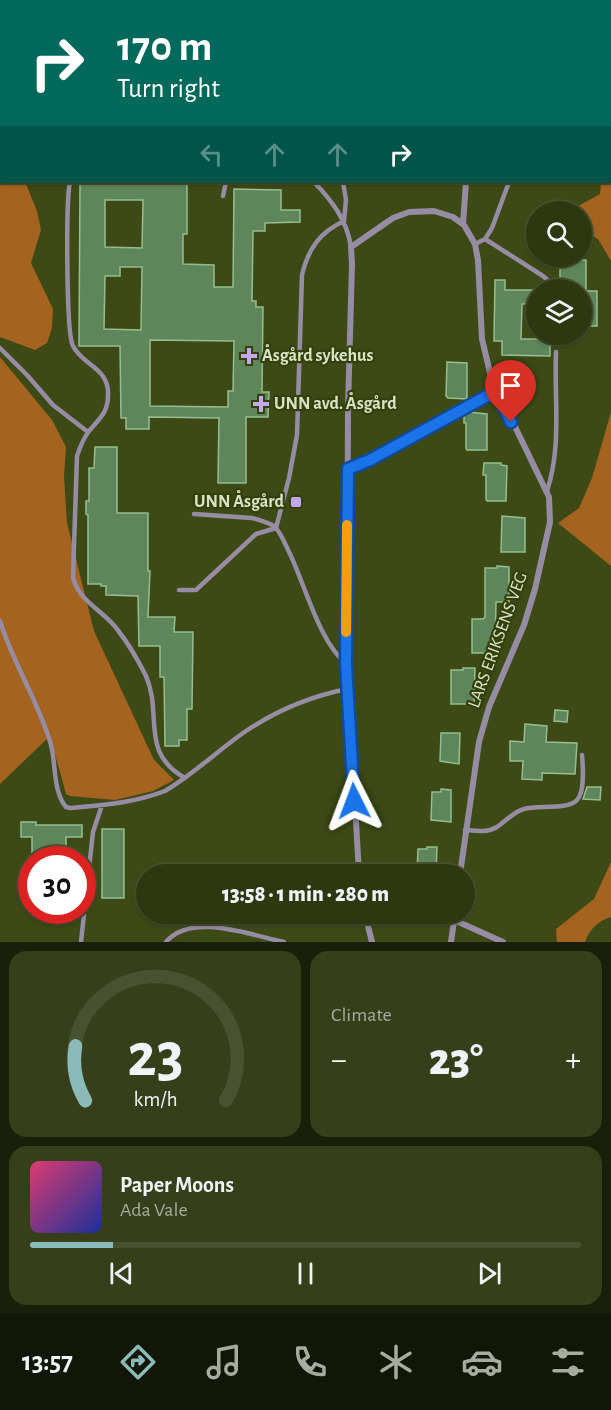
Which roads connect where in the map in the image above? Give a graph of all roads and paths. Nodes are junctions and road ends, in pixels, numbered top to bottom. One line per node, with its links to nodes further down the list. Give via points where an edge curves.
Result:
1 (70, 183): 17 (lane, via 70,339 78,354 95,366 108,385 104,415)
2 (226, 183): 7 (lane)
3 (315, 183): 8 (lane)
4 (343, 183): 8 (lane)
5 (466, 183): 9 (street)
6 (509, 183): 10 (lane)
7 (223, 196)
8 (344, 221): 12 (lane); 21 (lane, via 316,241 303,268 297,435)
9 (463, 224): 11 (street, LARS ERIKSENS VEG); 12 (street, via 434,211 409,212 393,218)
10 (486, 239): 11 (lane); 13 (lane)
11 (475, 244): 16 (street, LARS ERIKSENS VEG, via 482,339)
12 (351, 247): 18 (street)
13 (546, 279)
14 (0, 348): 17 (lane, via 53,405)
15 (556, 352): 19 (lane, via 555,456)
16 (496, 391): 18 (lane); 19 (street, LARS ERIKSENS VEG)
17 (88, 432): 27 (lane, via 77,456 75,585 118,629 139,663 150,691 161,758)
18 (348, 469): 24 (street)
19 (547, 491): 29 (street, LARS ERIKSENS VEG, via 551,514 542,564 524,625 484,723)
20 (194, 514): 21 (lane, via 252,518)
21 (276, 528): 22 (lane, via 256,534 196,590); 24 (lane, via 328,642)
22 (179, 590)
23 (0, 621): 28 (lane, via 46,730 63,802 70,808)
24 (346, 664): 25 (street)
25 (347, 690): 27 (lane, via 306,701 264,720); 30 (street)
26 (582, 755): 29 (lane, via 582,789 575,803 522,809 497,827)
27 (185, 778): 28 (lane, via 153,796)
28 (102, 805): 35 (lane, via 93,832)
29 (465, 830): 31 (street, LARS ERIKSENS VEG)
30 (359, 864)
31 (461, 864)
32 (368, 924): 38 (street)
33 (453, 924): 39 (street)
34 (468, 924): 40 (street)
35 (81, 942)
36 (166, 942): 37 (lane, via 184,928 203,926)
37 (284, 942)
38 (372, 942)
39 (451, 942)
40 (503, 942)

